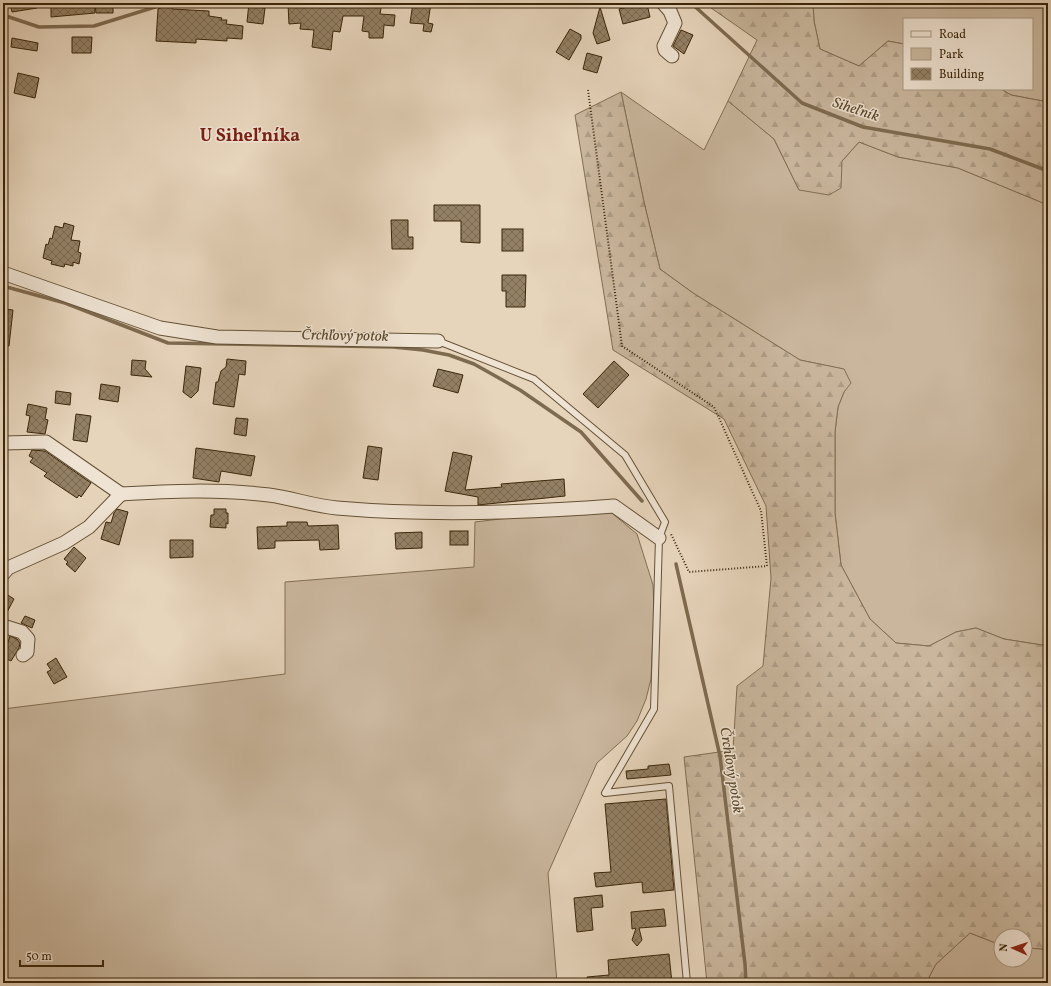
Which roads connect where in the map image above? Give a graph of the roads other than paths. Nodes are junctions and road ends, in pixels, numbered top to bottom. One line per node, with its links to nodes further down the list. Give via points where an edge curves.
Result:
1 (663, 3): 2 (street, via 675,23 664,46)
2 (672, 56)
3 (3, 273): 4 (street, via 160,328 217,337)
4 (438, 341): 7 (lane, via 534,379 625,455 665,522)
5 (3, 443): 6 (street, via 46,442)
6 (121, 494): 7 (street, via 201,490 269,495 336,508 428,512 547,511 614,506); 8 (street, via 89,527 64,543 8,568)
7 (659, 538): 11 (lane, via 654,709 605,793 668,786)
8 (3, 574)
9 (3, 626): 10 (street, via 22,632 28,639 27,652)
10 (23, 654)
11 (686, 983)

